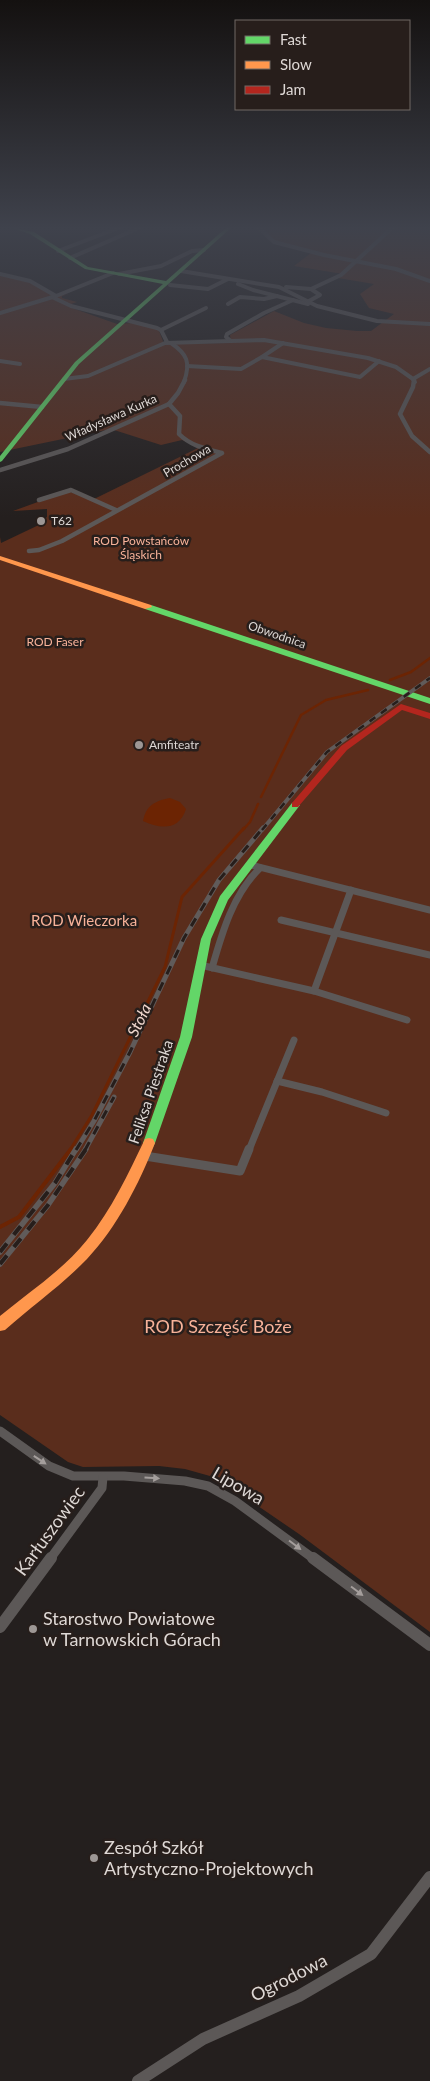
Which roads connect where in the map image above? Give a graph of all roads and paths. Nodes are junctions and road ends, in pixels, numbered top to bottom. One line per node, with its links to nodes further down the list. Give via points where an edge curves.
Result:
1 (121, 324): 17 (main road)
2 (141, 324): 5 (street)
3 (173, 324): 5 (street)
4 (244, 324): 6 (street, via 227,334)
5 (161, 330): 7 (street)
6 (231, 341): 8 (street); 9 (street)
7 (169, 342): 8 (street); 10 (street); 17 (street, via 110,367 75,379)
8 (185, 343): 10 (street)
9 (283, 343): 11 (street); 13 (street)
10 (180, 348): 15 (street, via 186,355)
11 (262, 357): 13 (street, via 360,378); 15 (street, via 241,369)
12 (1, 362): 14 (street)
13 (380, 362): 18 (street, via 396,367)
14 (20, 364)
15 (187, 366): 20 (street, Władysława Kurka, via 186,380)
16 (430, 369): 18 (street)
17 (64, 379): 21 (main road)
18 (413, 379): 22 (street, via 415,382 400,414 410,435)
19 (0, 403): 21 (street)
20 (169, 404): 24 (street, Władysława Kurka, via 68,449); 26 (street, Prochowa, via 180,416 180,434 184,439 222,453)
21 (42, 407): 23 (main road)
22 (430, 452)
23 (0, 460)
24 (0, 470)
25 (39, 500): 26 (street, via 71,490)
26 (116, 510): 27 (street, Prochowa, via 40,551)
27 (29, 551)
28 (0, 552): 30 (main road, Obwodnica)
29 (0, 558): 30 (main road, Obwodnica)
30 (116, 595): 31 (main road, Obwodnica)
31 (430, 701)
32 (430, 716): 33 (main road, Feliksa Piestraka, via 401,707 344,748 297,803)
33 (255, 867): 34 (street); 39 (main road, Feliksa Piestraka, via 232,887 216,913); 40 (street, via 224,931)
34 (351, 890): 35 (street); 37 (street)
35 (430, 910)
36 (281, 920): 37 (street)
37 (335, 931): 38 (street); 41 (street)
38 (430, 956)
39 (200, 965): 40 (street); 46 (main road, Feliksa Piestraka, via 186,1037)
40 (212, 968): 41 (street)
41 (314, 991): 42 (street)
42 (407, 1020)
43 (294, 1040): 44 (street, Feliksa Piestraka)
44 (277, 1081): 45 (street); 46 (street, Feliksa Piestraka, via 240,1171)
45 (386, 1113)
46 (145, 1156): 47 (main road, via 110,1218 84,1254)
47 (0, 1325)
48 (0, 1431): 49 (street, Lipowa, one-way to 49, via 64,1474)
49 (103, 1477): 50 (street, Karłuszowiec, via 102,1488); 51 (street, Lipowa, one-way to 51, via 194,1482 222,1493)
50 (0, 1627)
51 (430, 1646)
52 (430, 1877): 53 (street, Ogrodowa, via 371,1954 299,1996 203,2039)
53 (138, 2081)

